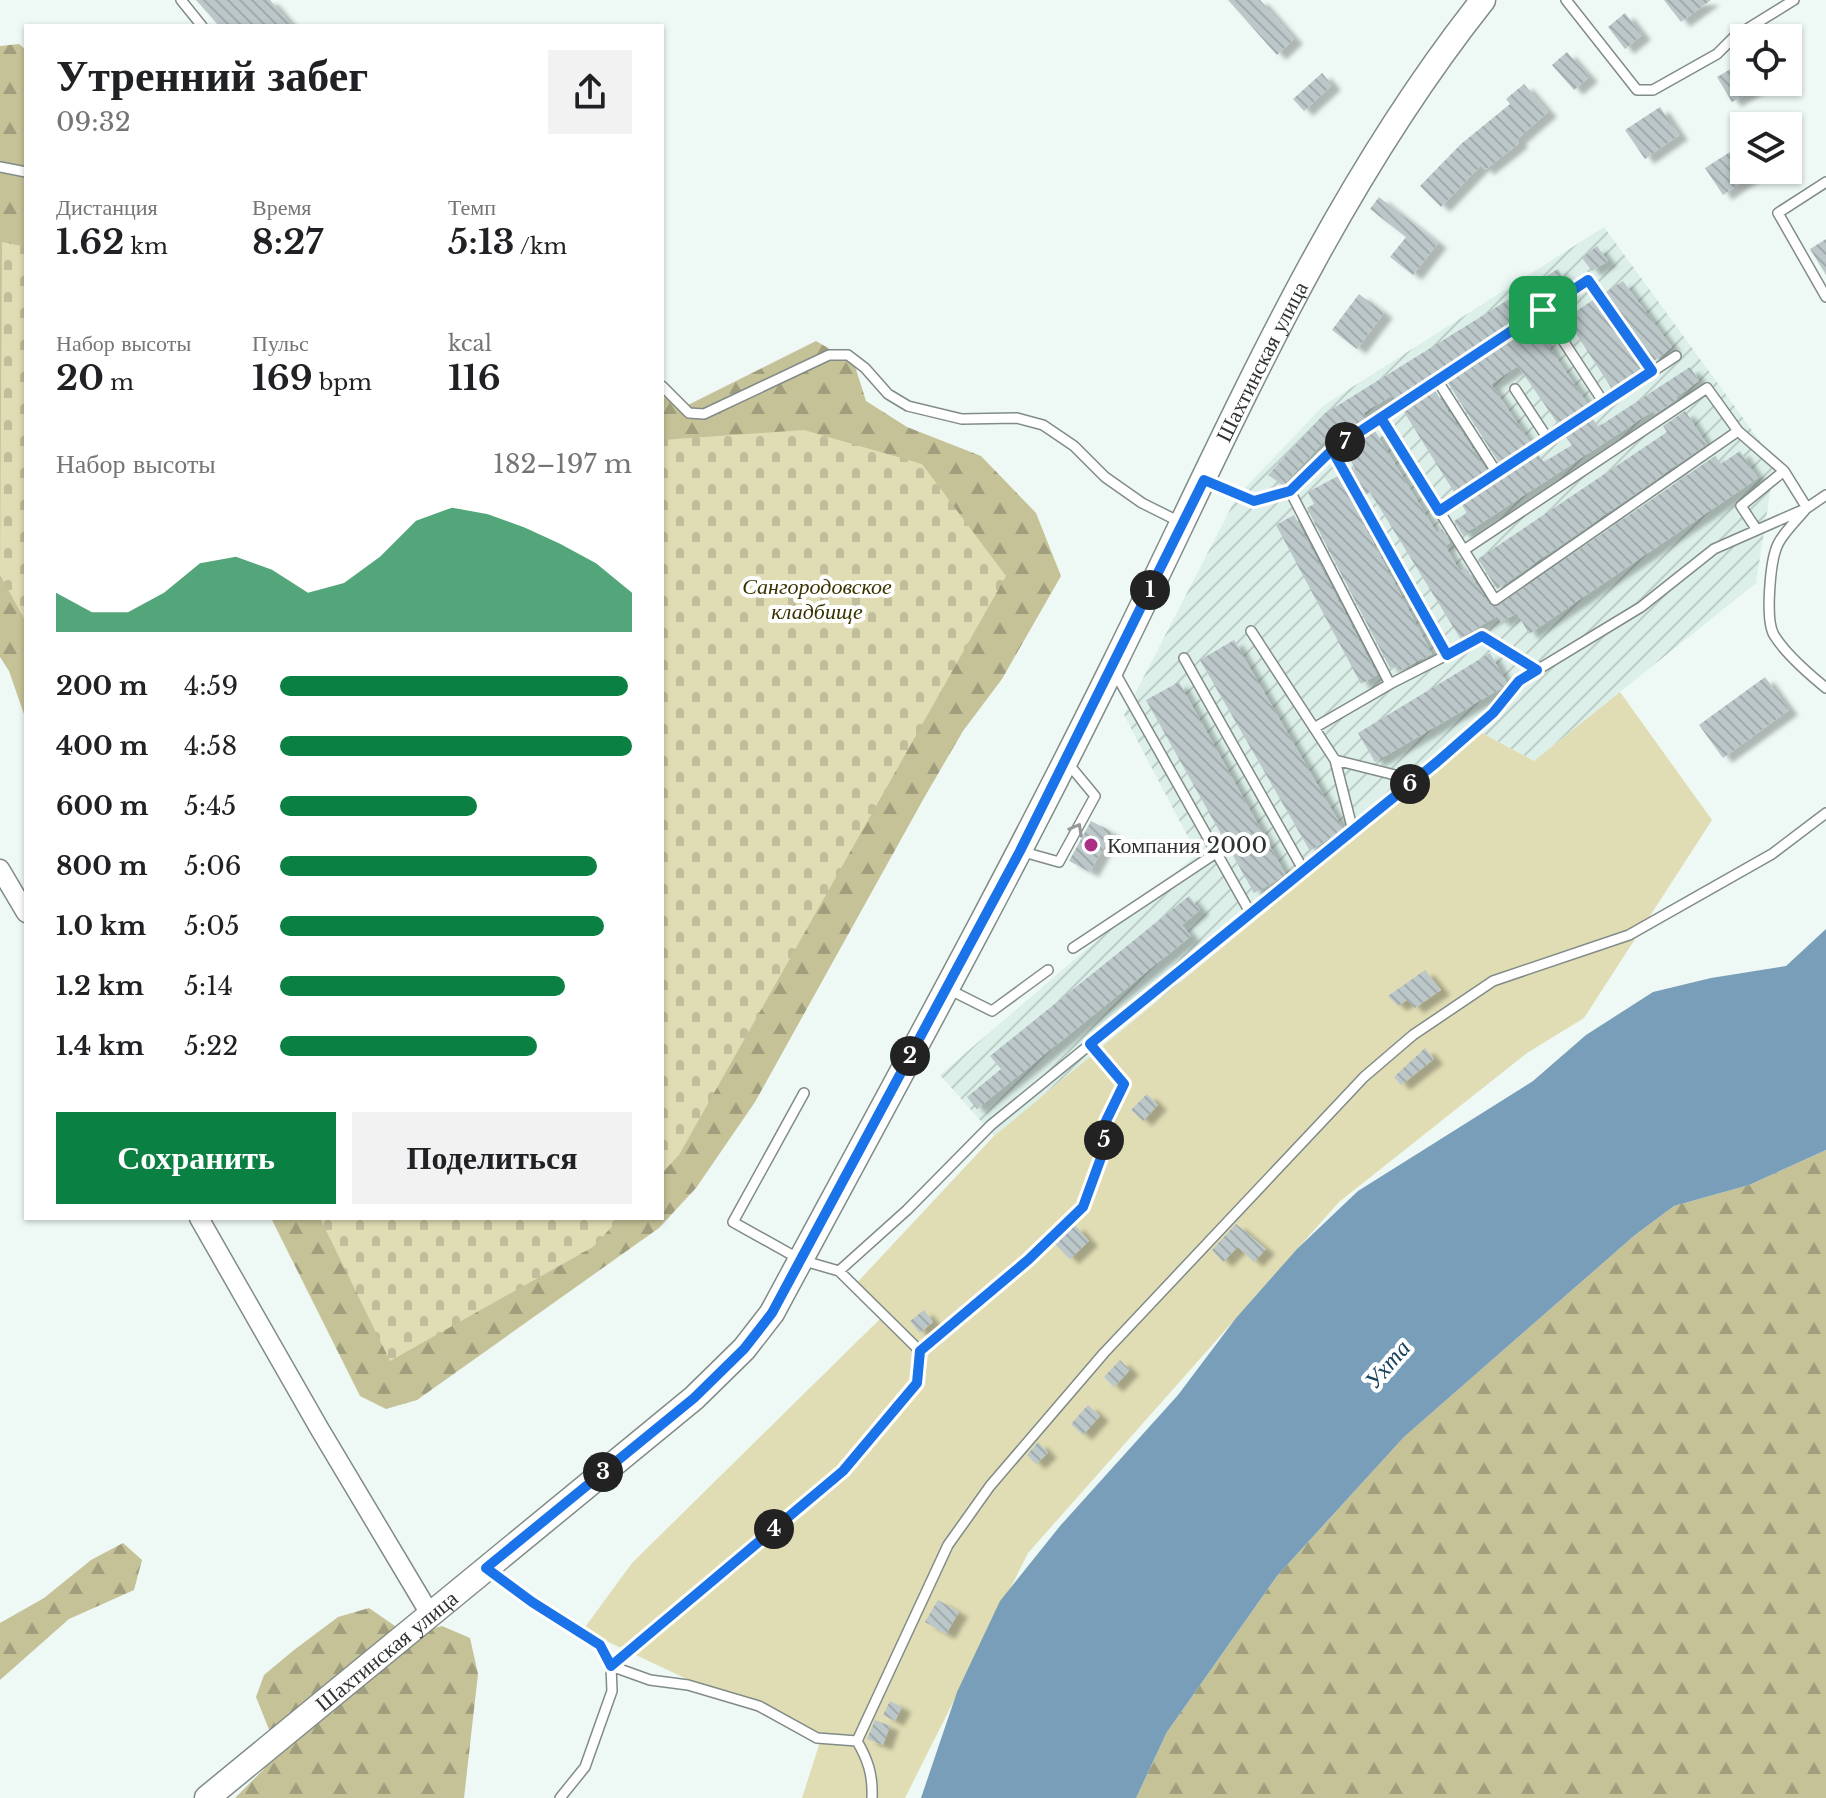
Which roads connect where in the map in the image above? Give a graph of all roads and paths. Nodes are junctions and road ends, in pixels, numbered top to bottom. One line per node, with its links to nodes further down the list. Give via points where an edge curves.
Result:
1 (181, 0): 5 (lane)
2 (1483, 0): 23 (street, Шахтинская улица, via 1394,122 1342,209 1291,299)
3 (1566, 0): 4 (lane, via 1637,90 1653,90 1717,54 1734,37)
4 (1794, 0)
5 (200, 24)
6 (0, 167): 7 (lane)
7 (24, 172)
8 (1826, 182): 9 (lane, via 1778,213)
9 (1826, 297)
10 (1543, 310): 12 (lane, via 1588,280); 13 (lane); 16 (lane)
11 (1676, 356): 12 (lane)
12 (1652, 371): 16 (lane)
13 (1437, 380): 17 (lane); 22 (lane)
14 (664, 388): 28 (lane, via 689,413 704,414 829,355 848,355 908,406 962,419 1017,418 1043,425 1105,477)
15 (1515, 389): 19 (lane)
16 (1604, 403): 19 (lane)
17 (1381, 418): 20 (lane); 27 (lane)
18 (1738, 431): 21 (lane); 30 (lane, via 1707,388); 30 (lane, via 1495,600)
19 (1548, 439): 22 (lane)
20 (1332, 450): 24 (lane); 32 (lane)
21 (1784, 471): 26 (lane); 29 (lane, via 1741,506)
22 (1497, 473): 27 (lane)
23 (1204, 480): 24 (lane, via 1254,501); 28 (street, Шахтинская улица)
24 (1290, 491): 36 (lane)
25 (1826, 495): 26 (lane)
26 (1807, 508): 29 (lane); 37 (lane, via 1779,542 1770,609 1773,633)
27 (1439, 511): 30 (lane)
28 (1183, 524): 34 (street, Шахтинская улица)
29 (1757, 530): 35 (lane, via 1714,549 1641,607)
30 (1464, 550)
31 (1251, 631): 38 (lane)
32 (1447, 655): 35 (lane, via 1482,636); 36 (lane)
33 (1184, 658): 47 (lane)
34 (1112, 668): 39 (street, Шахтинская улица); 45 (lane)
35 (1537, 670): 41 (lane)
36 (1390, 684): 38 (lane)
37 (1826, 688)
38 (1314, 728): 40 (lane)
39 (1065, 759): 44 (street, Шахтинская улица); 44 (lane, one-way to 39, via 1059,862 1095,796)
40 (1335, 760): 41 (lane); 43 (lane)
41 (1415, 780): 43 (lane)
42 (1826, 813): 62 (lane, via 1772,854 1629,935 1493,981 1413,1035 1364,1077 1104,1353 990,1486 948,1545)
43 (1353, 831): 47 (lane)
44 (1020, 851): 52 (street, Шахтинская улица)
45 (1216, 853): 49 (lane); 50 (lane)
46 (0, 869): 48 (street)
47 (1304, 871): 49 (lane)
48 (24, 910)
49 (1251, 914): 53 (lane)
50 (1073, 948)
51 (1048, 970): 52 (lane, via 992,1011)
52 (947, 989): 56 (street, Шахтинская улица)
53 (1090, 1044): 57 (lane, via 991,1125); 58 (lane, via 1124,1084 1106,1121 1102,1155 1083,1207)
54 (804, 1093): 56 (lane, via 733,1222)
55 (200, 1220): 60 (street)
56 (801, 1260): 57 (lane); 59 (street, Шахтинская улица, via 772,1313 694,1398)
57 (839, 1271): 58 (lane)
58 (920, 1351): 61 (lane, via 917,1383 843,1471)
59 (486, 1568): 60 (street, Шахтинская улица); 61 (lane, via 600,1645)
60 (430, 1614): 63 (street, Шахтинская улица)
61 (611, 1666): 62 (lane, via 759,1706 817,1738); 64 (lane, via 612,1691 585,1767)
62 (857, 1741): 65 (lane, via 869,1761)
63 (207, 1798)
64 (560, 1798)
65 (872, 1798)

